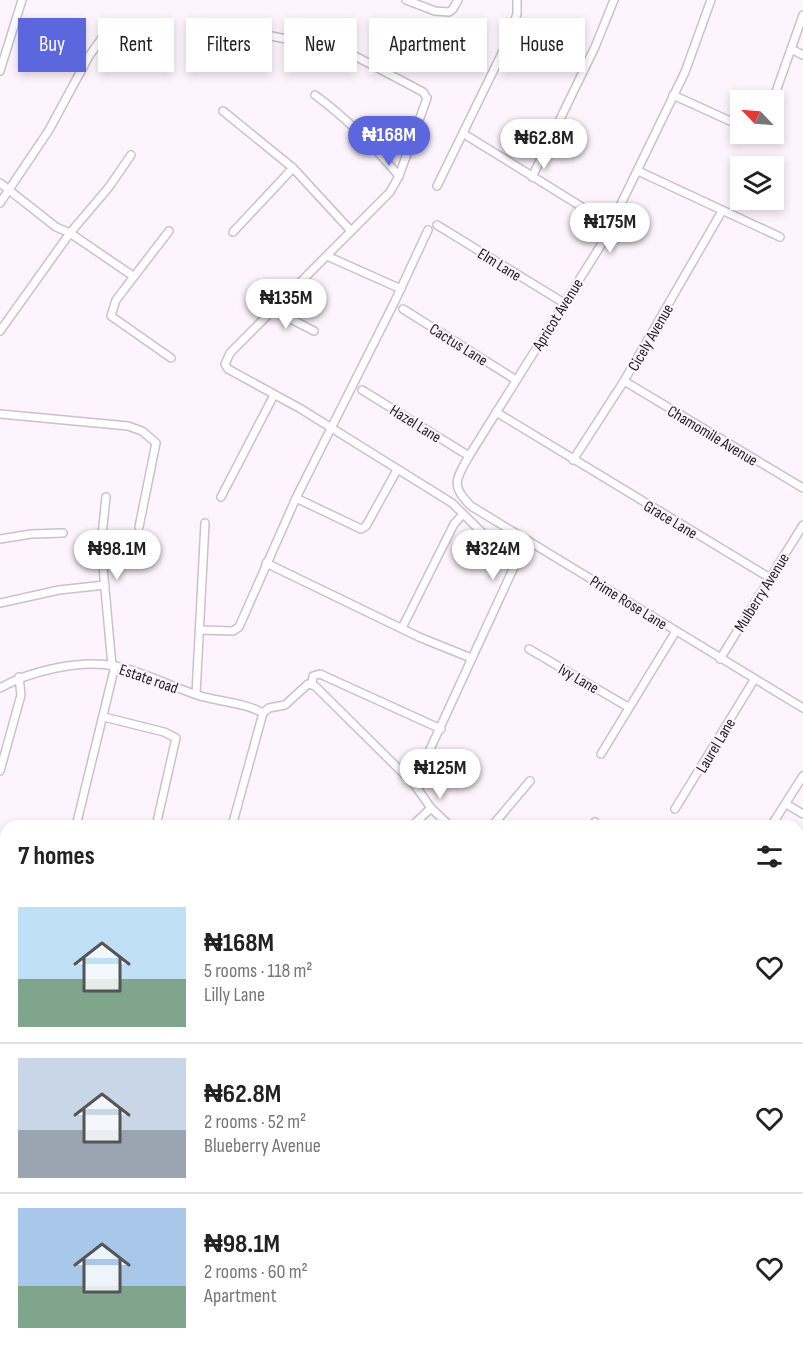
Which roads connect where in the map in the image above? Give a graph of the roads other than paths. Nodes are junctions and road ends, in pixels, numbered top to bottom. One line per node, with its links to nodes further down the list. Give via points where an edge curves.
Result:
1 (22, 0): 12 (street)
2 (406, 0): 3 (street, via 443,12 453,9)
3 (458, 0)
4 (517, 0): 18 (street, via 512,29)
5 (614, 0): 23 (street)
6 (711, 0): 15 (street, Apricot Avenue)
7 (803, 15): 10 (street)
8 (272, 36): 22 (street, via 301,38 355,56 423,92 427,103)
9 (98, 43): 26 (street)
10 (791, 49): 11 (street); 13 (street)
11 (803, 55)
12 (0, 71)
13 (777, 90)
14 (315, 95): 22 (street, via 368,139)
15 (673, 95): 17 (street); 21 (street, Apricot Avenue)
16 (223, 111): 20 (street)
17 (730, 121)
18 (464, 134): 23 (street); 25 (street)
19 (131, 155): 35 (street)
20 (293, 168): 33 (street); 34 (street)
21 (638, 171): 28 (street); 30 (street, Apricot Avenue)
22 (399, 176): 33 (street, via 390,192)
23 (532, 177): 30 (street)
24 (0, 183): 26 (street)
25 (437, 186)
26 (10, 190): 27 (street); 35 (street, via 56,227)
27 (0, 203)
28 (722, 211): 36 (street); 47 (street, Cicely Avenue)
29 (437, 225): 40 (street, Elm Lane)
30 (611, 225): 40 (street, Apricot Avenue)
31 (428, 230): 39 (street)
32 (169, 231): 38 (street)
33 (351, 231): 37 (street)
34 (233, 232)
35 (70, 233): 38 (street); 43 (street)
36 (780, 237)
37 (327, 255): 39 (street); 41 (street)
38 (133, 276): 45 (street, via 116,300 111,316)
39 (401, 289): 52 (street)
40 (564, 303): 46 (street, Apricot Avenue)
41 (274, 307): 44 (street); 49 (street, via 230,353 225,364)
42 (403, 309): 46 (street, Cactus Lane)
43 (0, 331)
44 (314, 331)
45 (171, 358)
46 (516, 380): 50 (street, Apricot Avenue)
47 (624, 381): 54 (street, Cicely Avenue); 56 (street, Chamomile Avenue)
48 (362, 390): 53 (street, Hazel Lane)
49 (274, 395): 52 (street); 59 (street)
50 (496, 412): 53 (street, Apricot Avenue); 54 (street, Grace Lane)
51 (0, 414): 64 (street, via 128,426 150,436 156,443)
52 (330, 428): 55 (street); 60 (street)
53 (469, 456): 57 (street, Apricot Avenue, via 457,478)
54 (573, 460): 68 (street, Grace Lane)
55 (397, 470): 60 (street, via 361,529); 61 (street, via 452,503)
56 (803, 488)
57 (458, 492): 73 (street, Prime Rose Lane, via 471,506)
58 (106, 496): 69 (street, via 101,545)
59 (221, 498)
60 (296, 498): 67 (street)
61 (463, 514): 71 (street, via 439,551); 75 (street, via 514,567)
62 (205, 523): 72 (street)
63 (803, 525): 68 (street, Mulberry Avenue)
64 (139, 527)
65 (63, 533): 66 (street)
66 (0, 539)
67 (266, 563): 71 (street); 72 (street, via 239,627 233,631)
68 (770, 578): 76 (street, Mulberry Avenue)
69 (105, 585): 70 (street); 77 (street)
70 (0, 603)
71 (402, 628): 75 (street)
72 (200, 630): 82 (street)
73 (676, 631): 76 (street, Prime Rose Lane); 83 (street)
74 (529, 649): 83 (street, Ivy Lane)
75 (471, 658): 87 (street)
76 (720, 659): 79 (street, Prime Rose Lane)
77 (113, 666): 78 (street, Estate road, via 60,668); 82 (street, Estate road); 86 (street)
78 (19, 677): 81 (street, Estate road); 89 (street, via 21,695)
79 (754, 680): 84 (street, Prime Rose Lane); 95 (street, Laurel Lane)
80 (312, 684): 85 (street, via 285,705); 87 (street, via 313,676 320,674); 92 (street)
81 (0, 688)
82 (196, 694): 85 (street, Estate road, via 250,706)
83 (628, 706): 88 (street)
84 (802, 706)
85 (263, 713): 99 (street)
86 (104, 717): 97 (street); 98 (street, via 177,738)
87 (441, 729): 92 (street)
88 (601, 754)
89 (0, 771)
90 (803, 776): 93 (street)
91 (530, 781): 102 (street)
92 (414, 784): 94 (street)
93 (786, 804): 96 (street); 103 (street)
94 (431, 808): 100 (street); 101 (street)
95 (675, 809)
96 (803, 814)
97 (78, 820)
98 (157, 820)
99 (234, 820)
100 (418, 820)
101 (444, 820)
102 (497, 820)
103 (775, 820)

